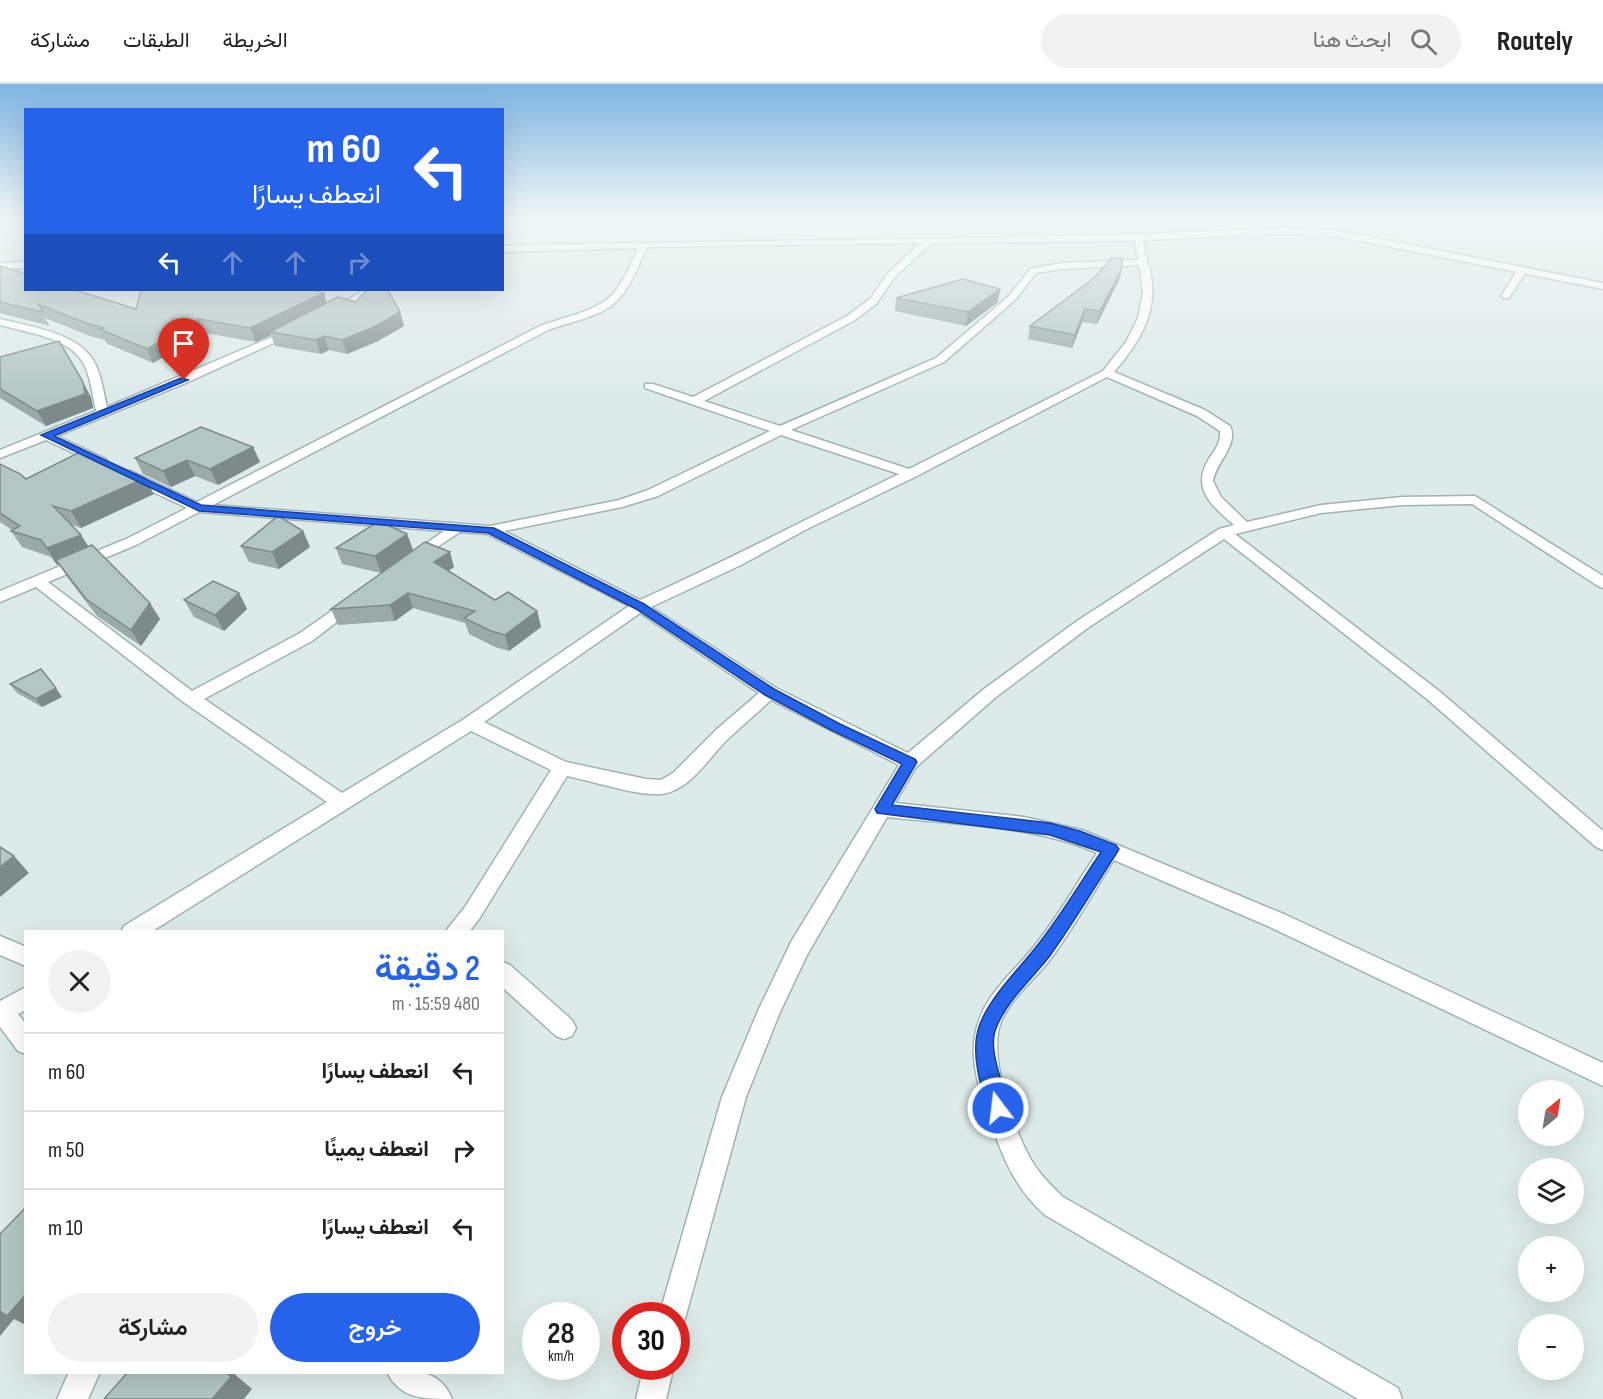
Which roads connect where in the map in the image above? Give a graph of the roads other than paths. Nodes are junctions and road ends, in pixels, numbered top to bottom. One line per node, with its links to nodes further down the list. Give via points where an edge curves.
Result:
1 (628, 278): 19 (street, via 616,296 604,305 544,328)
2 (888, 278): 13 (street, via 874,301 851,318)
3 (1028, 278): 15 (street, via 1012,298 940,360)
4 (1146, 278): 11 (street, via 1148,291 1142,319 1125,354)
5 (1516, 278): 9 (street)
6 (1564, 278): 7 (street)
7 (1603, 286)
8 (368, 291): 14 (street, via 241,356)
9 (1506, 296)
10 (0, 322): 14 (street, via 68,343 81,353 94,378)
11 (1107, 373): 18 (street); 21 (street, via 1201,412 1226,429 1224,445 1208,475 1208,486)
12 (649, 386): 13 (street)
13 (694, 401): 15 (street)
14 (102, 413): 16 (street)
15 (781, 430): 18 (street); 22 (street, via 645,496)
16 (46, 435): 17 (street); 19 (street)
17 (0, 454)
18 (910, 474): 29 (street)
19 (199, 508): 20 (street); 25 (street)
20 (458, 527): 22 (street); 24 (street)
21 (1244, 527): 23 (street); 26 (street, via 1284,516 1362,504 1470,499 1484,504)
22 (490, 530): 29 (street)
23 (1224, 532): 33 (street, via 1083,624 990,693); 37 (street, via 1433,695)
24 (400, 568)
25 (39, 582): 28 (street); 31 (street)
26 (1603, 583)
27 (366, 593): 31 (street, via 306,637)
28 (0, 597)
29 (640, 606): 30 (street); 32 (street)
30 (770, 692): 33 (street); 34 (street, via 669,785 646,786)
31 (192, 698): 35 (street)
32 (470, 723): 34 (street); 35 (street)
33 (910, 762): 36 (street)
34 (562, 768): 40 (street)
35 (343, 803): 39 (street)
36 (882, 809): 38 (street, via 1050,829); 49 (street, via 800,949 769,1011 734,1096)
37 (1603, 842)
38 (1111, 849): 48 (street, via 1289,926); 56 (street, via 987,1029 987,1069 1024,1176 1054,1206)
39 (135, 930)
40 (458, 930)
41 (0, 945): 42 (street)
42 (24, 956)
43 (504, 974): 46 (street)
44 (24, 998): 45 (street)
45 (1, 1012): 47 (street)
46 (564, 1028)
47 (24, 1041)
48 (1603, 1075)
49 (677, 1302)
50 (84, 1374): 53 (street)
51 (405, 1374): 54 (street)
52 (656, 1380): 55 (street)
53 (72, 1399)
54 (437, 1399)
55 (651, 1399)
56 (1387, 1399)

